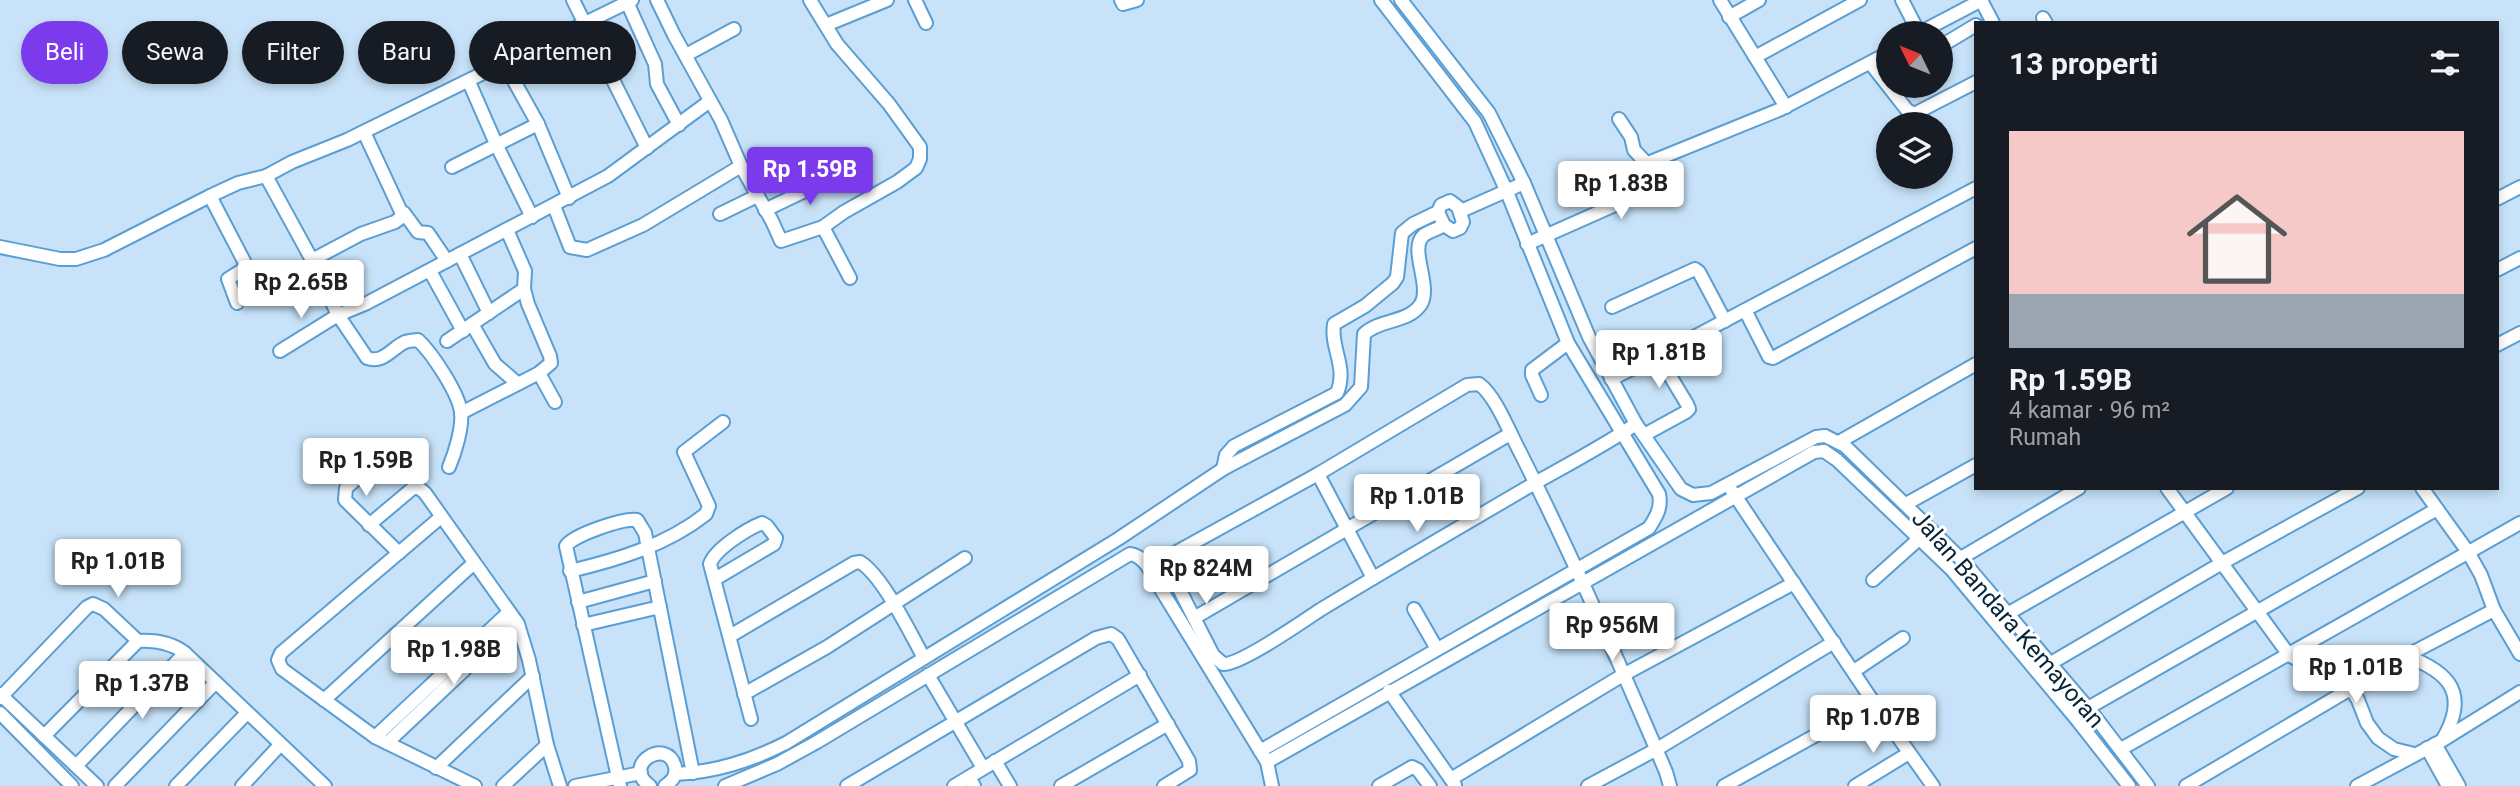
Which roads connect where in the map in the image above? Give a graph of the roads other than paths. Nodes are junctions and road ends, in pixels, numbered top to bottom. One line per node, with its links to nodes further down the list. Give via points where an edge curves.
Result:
1 (573, 0): 17 (street)
2 (657, 0): 27 (street)
3 (810, 0): 23 (street)
4 (887, 0): 23 (street)
5 (915, 0): 22 (street)
6 (1121, 0): 7 (street, via 1123,4)
7 (1137, 0)
8 (1381, 0): 56 (street, via 1475,122)
9 (1401, 0): 53 (street, via 1489,113)
10 (1720, 0): 16 (street)
11 (1759, 0): 16 (street)
12 (1860, 0): 28 (street)
13 (1902, 0): 19 (street)
14 (1981, 0): 20 (street); 21 (street)
15 (630, 1): 18 (street); 44 (street, via 655,64 657,84)
16 (1729, 17): 28 (street)
17 (583, 21)
18 (590, 21)
19 (1913, 21)
20 (1942, 21)
21 (1988, 21)
22 (926, 23)
23 (825, 25): 69 (street, via 889,104 920,148 920,159 916,168 897,182)
24 (1974, 26): 26 (street)
25 (734, 29): 27 (street)
26 (1953, 39)
27 (686, 55): 40 (street)
28 (1755, 57): 41 (street)
29 (1876, 61): 30 (street)
30 (1871, 64): 31 (street); 41 (street)
31 (1876, 69)
32 (469, 82): 45 (street)
33 (1974, 83): 37 (street)
34 (470, 84): 46 (street)
35 (516, 84): 43 (street)
36 (614, 84): 47 (street)
37 (1953, 94)
38 (1899, 98): 39 (street, via 1914,114)
39 (1945, 98)
40 (710, 101): 44 (street); 49 (street)
41 (1783, 108): 48 (street)
42 (1619, 119): 48 (street, via 1634,150)
43 (538, 124): 46 (street); 59 (street)
44 (679, 125): 47 (street)
45 (364, 132): 52 (street); 65 (street)
46 (497, 146): 50 (street); 67 (street)
47 (647, 148): 59 (street)
48 (1648, 163): 71 (street, via 1654,175 1642,192)
49 (741, 166): 58 (street); 61 (street, via 643,225 587,250 570,247)
50 (452, 167)
51 (840, 174): 62 (street)
52 (266, 176): 57 (street); 77 (street)
53 (1524, 183): 56 (street); 71 (street)
54 (2520, 187): 60 (street)
55 (1974, 189): 85 (street)
56 (1503, 194): 63 (street); 72 (street)
57 (210, 196): 73 (street, via 83,257 60,259); 83 (street, via 247,267 228,278)
58 (757, 196): 62 (street); 66 (street)
59 (569, 198): 61 (street)
60 (2499, 198)
61 (554, 206): 67 (street)
62 (765, 210): 69 (street, via 781,242)
63 (1461, 211): 64 (street, via 1448,201); 68 (street, via 1460,228 1451,230)
64 (1438, 212): 68 (street); 88 (street, via 1402,233 1395,280)
65 (404, 213): 77 (street, via 399,220 361,233); 78 (street, via 418,232 428,233)
66 (720, 214)
67 (532, 217): 70 (street)
68 (1444, 225): 92 (street, via 1423,236 1419,244 1420,306)
69 (824, 227): 81 (street)
70 (507, 230): 75 (street); 82 (street, via 525,271)
71 (1545, 235): 72 (street); 100 (street)
72 (1527, 244): 94 (street)
73 (0, 247)
74 (1974, 249): 85 (street, via 1773,358)
75 (460, 254): 78 (street); 86 (street)
76 (2520, 258): 79 (street)
77 (312, 260): 87 (street)
78 (447, 261): 80 (street)
79 (2499, 270)
80 (430, 271): 87 (street); 90 (street)
81 (850, 278)
82 (524, 289): 86 (street); 99 (street, via 550,356 551,363)
83 (237, 303)
84 (1612, 307): 89 (street, via 1695,269)
85 (1745, 310): 89 (street)
86 (489, 313): 90 (street)
87 (338, 315): 96 (street); 106 (street, via 371,360 418,340)
88 (1350, 317): 92 (street); 102 (street, via 1333,328 1341,371)
89 (1725, 321): 97 (street)
90 (467, 327): 93 (street); 101 (street, via 497,367)
91 (2520, 333): 95 (street)
92 (1364, 334): 105 (street, via 1361,387)
93 (447, 341)
94 (1568, 343): 103 (street, via 1532,370); 110 (street)
95 (2499, 344)
96 (280, 351)
97 (1658, 356): 100 (street); 108 (street, via 1689,409)
98 (1974, 365): 112 (street)
99 (539, 373): 101 (street); 104 (street)
100 (1611, 379): 108 (street)
101 (517, 383): 106 (street)
102 (1337, 393): 105 (street); 116 (street, via 1234,446)
103 (1541, 395)
104 (555, 402)
105 (1345, 405): 116 (street)
106 (461, 413): 115 (street)
107 (723, 422): 137 (street, via 684,452 708,512)
108 (1640, 430): 110 (street); 120 (street, via 1689,495)
109 (1510, 434): 118 (street, via 1483,387 1467,385); 119 (street); 134 (street)
110 (1621, 434): 119 (street); 133 (street, via 1659,495 1658,513)
111 (1825, 436): 112 (street, Jalan Bandara Kemayoran); 113 (street); 120 (street, via 1815,437)
112 (1839, 442): 127 (street, Jalan Bandara Kemayoran)
113 (1824, 451): 126 (street, via 1814,452); 135 (street, Jalan Bandara Kemayoran)
114 (1974, 466): 127 (street)
115 (449, 467)
116 (1223, 469): 171 (street, via 1118,540)
117 (366, 471): 132 (street, via 344,494)
118 (1318, 474): 134 (street); 160 (street, via 1168,559 1167,566)
119 (1535, 483): 144 (street); 146 (street)
120 (1727, 485): 126 (street)
121 (2076, 490): 141 (street)
122 (2168, 490): 129 (street)
123 (2224, 490): 129 (street)
124 (2354, 490): 143 (street)
125 (2423, 490): 128 (street)
126 (1736, 496): 136 (street); 151 (street)
127 (1906, 504): 141 (street, Jalan Bandara Kemayoran)
128 (2437, 509): 138 (street); 157 (street)
129 (2184, 513): 143 (street); 158 (street)
130 (441, 517): 132 (street, via 416,487); 139 (street); 142 (street)
131 (2520, 523): 138 (street)
132 (369, 525): 139 (street)
133 (1648, 528): 136 (street); 144 (street)
134 (1347, 529): 146 (street); 160 (street)
135 (1920, 538): 148 (street); 244 (street, Jalan Bandara Kemayoran, via 2001,627)
136 (1656, 541): 150 (street)
137 (648, 547): 145 (street); 145 (street, via 637,520 626,520 570,540 566,550); 149 (street)
138 (2468, 552): 156 (street); 169 (street)
139 (399, 553): 185 (street, via 279,656 282,668)
140 (965, 558): 153 (street)
141 (1961, 558): 158 (street, Jalan Bandara Kemayoran)
142 (474, 563): 159 (street); 185 (street)
143 (2222, 563): 157 (street); 172 (street)
144 (1576, 569): 150 (street); 166 (street)
145 (570, 571): 152 (street)
146 (1373, 578): 160 (street, via 1228,664 1213,655)
147 (715, 579): 147 (street, via 774,544 776,538 767,526 754,526 717,552 710,564); 162 (street)
148 (1872, 580)
149 (655, 581): 152 (street); 154 (street)
150 (1583, 583): 176 (street); 181 (street)
151 (1794, 583): 165 (street); 176 (street)
152 (578, 601): 161 (street)
153 (894, 604): 162 (street, via 867,567 857,562); 171 (street); 183 (street)
154 (660, 607): 161 (street); 212 (street)
155 (1414, 609): 166 (street)
156 (2494, 610): 168 (street); 170 (street)
157 (2256, 611): 169 (street); 187 (street)
158 (2009, 613): 172 (street, Jalan Bandara Kemayoran)
159 (513, 617): 177 (street); 178 (street)
160 (1194, 618)
161 (583, 625): 214 (street)
162 (730, 636): 183 (street)
163 (1903, 638): 173 (street)
164 (138, 641): 167 (street, via 177,647); 184 (street, via 93,604); 193 (street)
165 (1834, 642): 173 (street); 200 (street)
166 (1437, 649): 204 (street)
167 (185, 653): 179 (street); 207 (street)
168 (2520, 654)
169 (2289, 655): 180 (street); 201 (street)
170 (2406, 656): 180 (street); 196 (street, via 2439,670 2454,695 2453,718)
171 (924, 658): 212 (street, via 786,743 755,758)
172 (2051, 663): 187 (street, Jalan Bandara Kemayoran)
173 (1854, 671): 186 (street)
174 (928, 675): 191 (street); 204 (street, via 1119,558 1135,554); 230 (street, via 777,764)
175 (1140, 675): 191 (street, via 1118,639 1106,634); 192 (street); 206 (street)
176 (1623, 675): 200 (street); 216 (street)
177 (533, 676): 198 (street); 208 (street)
178 (444, 681): 194 (street); 195 (street)
179 (215, 683): 189 (street); 220 (street)
180 (2351, 689): 203 (street, via 2378,738 2394,749); 246 (street)
181 (1390, 691): 204 (street); 216 (street)
182 (2520, 692): 196 (street)
183 (744, 694): 190 (street)
184 (1, 696): 193 (street)
185 (324, 700): 194 (street)
186 (1874, 704): 202 (street); 241 (street)
187 (2088, 708): 201 (street, Jalan Bandara Kemayoran)
188 (0, 713): 205 (street)
189 (247, 713): 197 (street); 221 (street)
190 (751, 719)
191 (956, 722): 209 (street); 231 (street)
192 (1168, 724): 234 (street); 235 (street, via 1191,766)
193 (44, 736): 199 (street)
194 (375, 737): 195 (street)
195 (387, 743): 208 (street)
196 (2435, 744): 203 (street); 248 (street); 249 (street)
197 (280, 745): 222 (street); 223 (street)
198 (547, 745): 225 (street); 226 (street)
199 (57, 748): 205 (street); 207 (street)
200 (1657, 749): 210 (street); 238 (street)
201 (2121, 749): 245 (street, Jalan Bandara Kemayoran)
202 (1909, 753): 242 (street); 243 (street)
203 (2414, 754): 247 (street)
204 (1263, 756): 236 (street)
205 (45, 759): 218 (street)
206 (995, 761): 209 (street); 233 (street)
207 (76, 766): 219 (street)
208 (436, 768): 224 (street)
209 (984, 768): 215 (street)
210 (1666, 772): 239 (street); 240 (street)
211 (641, 773): 213 (street, via 646,758 655,753 670,758); 214 (street); 228 (street)
212 (694, 773): 213 (street)
213 (675, 774): 229 (street)
214 (618, 781): 227 (street)
215 (972, 781): 232 (street)
216 (1454, 783)
217 (1428, 785): 237 (street, via 1412,767)
218 (72, 786)
219 (97, 786)
220 (115, 786)
221 (176, 786)
222 (242, 786)
223 (324, 786)
224 (475, 786)
225 (503, 786)
226 (560, 786)
227 (575, 786)
228 (650, 786)
229 (665, 786)
230 (725, 786)
231 (847, 786)
232 (954, 786)
233 (1010, 786)
234 (1061, 786)
235 (1164, 786)
236 (1272, 786)
237 (1379, 786)
238 (1588, 786)
239 (1670, 786)
240 (1682, 786)
241 (1724, 786)
242 (1854, 786)
243 (1933, 786)
244 (2129, 786)
245 (2148, 786)
246 (2186, 786)
247 (2357, 786)
248 (2448, 786)
249 (2459, 786)

